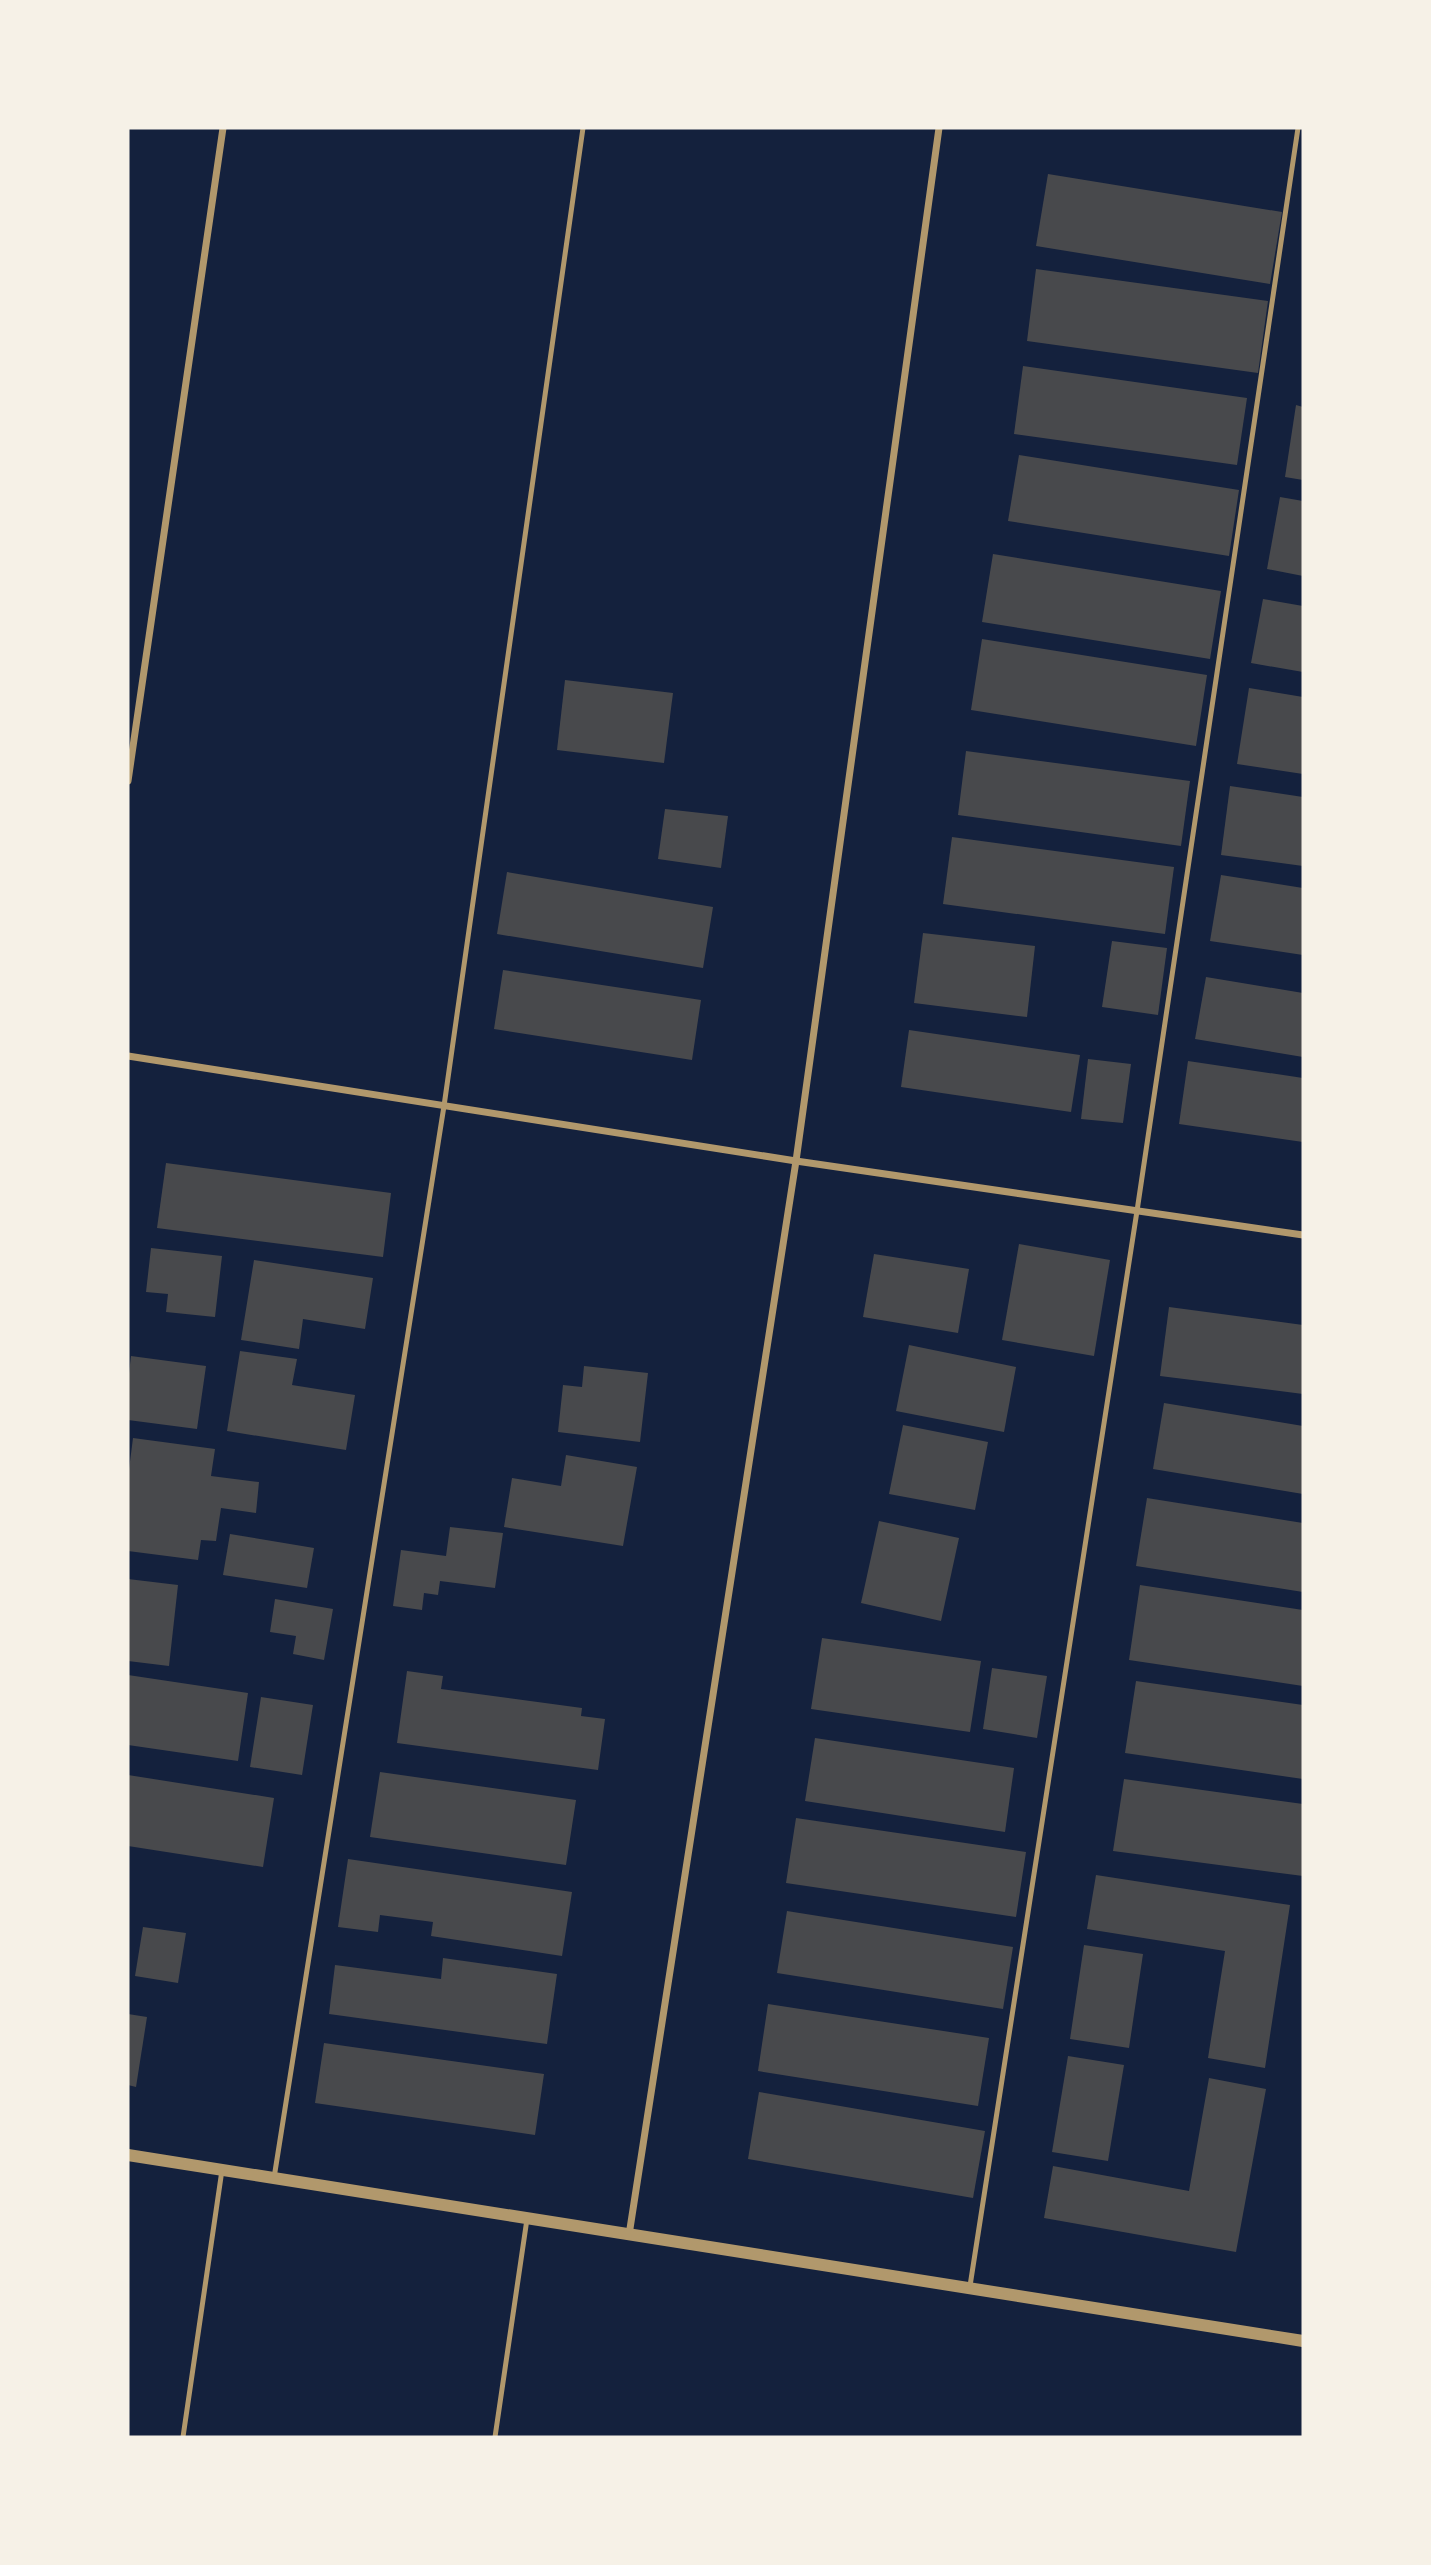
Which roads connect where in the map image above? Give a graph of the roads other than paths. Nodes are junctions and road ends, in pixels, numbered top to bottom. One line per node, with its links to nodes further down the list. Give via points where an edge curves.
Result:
1 (223, 128): 5 (street)
2 (583, 128): 7 (lane)
3 (939, 128): 8 (street)
4 (1298, 128): 9 (lane)
5 (128, 781)
6 (128, 1056): 7 (street)
7 (444, 1106): 8 (street); 13 (lane)
8 (796, 1161): 9 (street); 15 (street)
9 (1138, 1211): 10 (street); 16 (lane)
10 (1303, 1235)
11 (128, 2155): 12 (street)
12 (222, 2170): 13 (street); 18 (lane)
13 (274, 2178): 14 (street)
14 (527, 2219): 15 (street); 19 (lane)
15 (629, 2236): 16 (street)
16 (970, 2289): 17 (street)
17 (1303, 2341)
18 (183, 2437)
19 (495, 2437)

